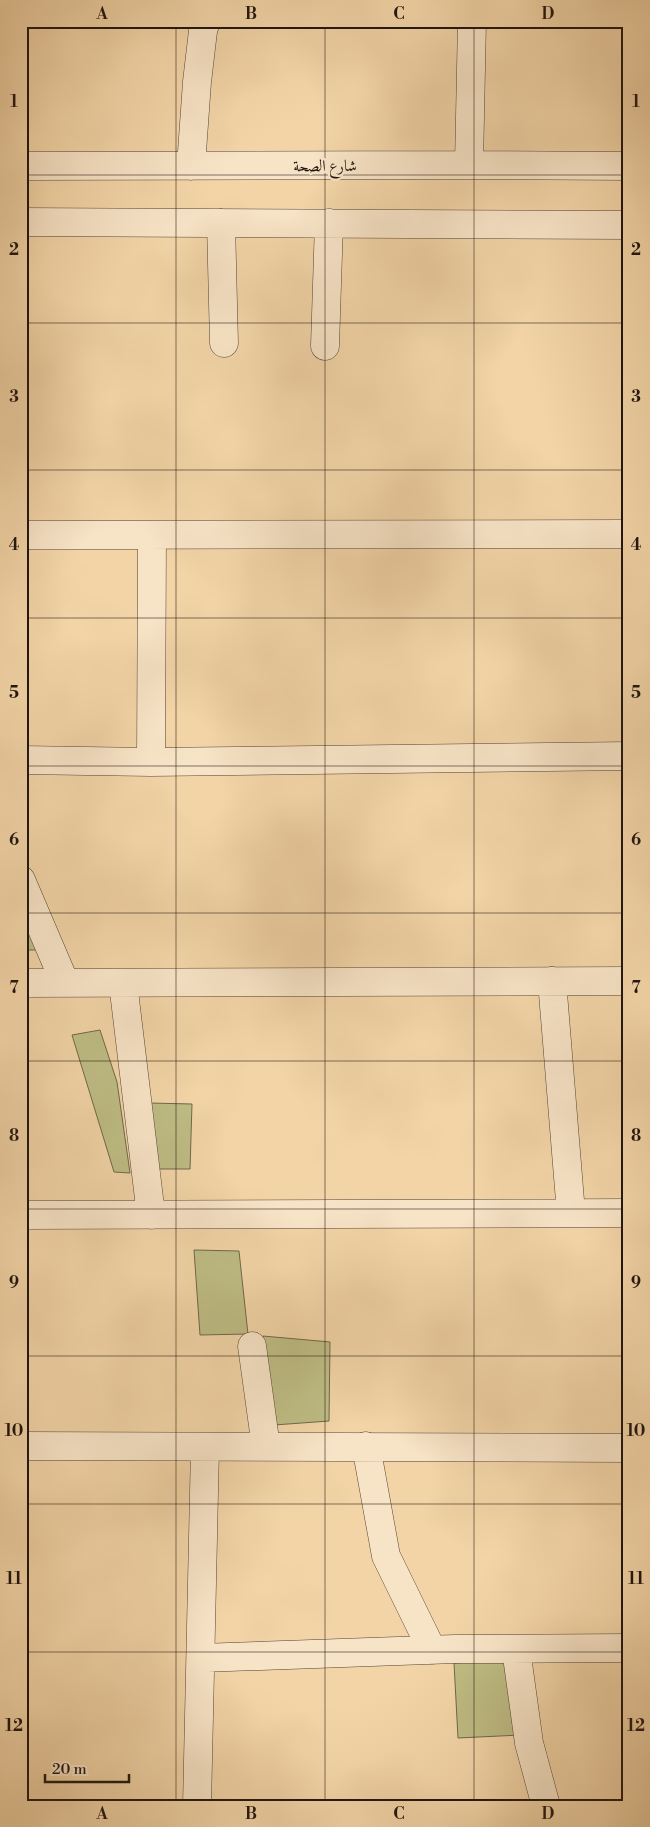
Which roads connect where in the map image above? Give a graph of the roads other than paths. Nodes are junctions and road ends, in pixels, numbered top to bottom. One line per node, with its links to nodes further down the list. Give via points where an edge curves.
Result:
1 (206, 21): 5 (street, via 197,82)
2 (472, 21): 3 (street)
3 (469, 165): 5 (street, شارع الصحة); 6 (street, شارع الصحة)
4 (21, 166): 5 (street, شارع الصحة)
5 (191, 166)
6 (629, 166)
7 (21, 222): 8 (street)
8 (220, 223): 9 (street); 11 (street)
9 (329, 223): 10 (street); 12 (street)
10 (629, 224)
11 (224, 342)
12 (325, 346)
13 (629, 534): 15 (street)
14 (21, 535): 15 (street)
15 (152, 535): 18 (street)
16 (629, 756): 18 (street)
17 (21, 760): 18 (street)
18 (151, 762)
19 (21, 880): 23 (street)
20 (552, 981): 21 (street); 24 (street); 25 (street)
21 (629, 981)
22 (21, 983): 23 (street)
23 (65, 983): 24 (street)
24 (123, 984): 28 (street)
25 (571, 1213): 26 (street); 28 (street)
26 (629, 1213)
27 (21, 1215): 28 (street)
28 (151, 1215)
29 (252, 1346): 32 (street)
30 (21, 1446): 33 (street)
31 (366, 1446): 32 (street); 34 (street); 37 (street, via 386,1556)
32 (266, 1447): 33 (street)
33 (205, 1448): 38 (street)
34 (629, 1448)
35 (516, 1648): 36 (street); 37 (street); 40 (street, via 529,1743)
36 (629, 1648)
37 (432, 1650): 38 (street)
38 (201, 1658): 39 (street)
39 (197, 1806)
40 (546, 1806)

